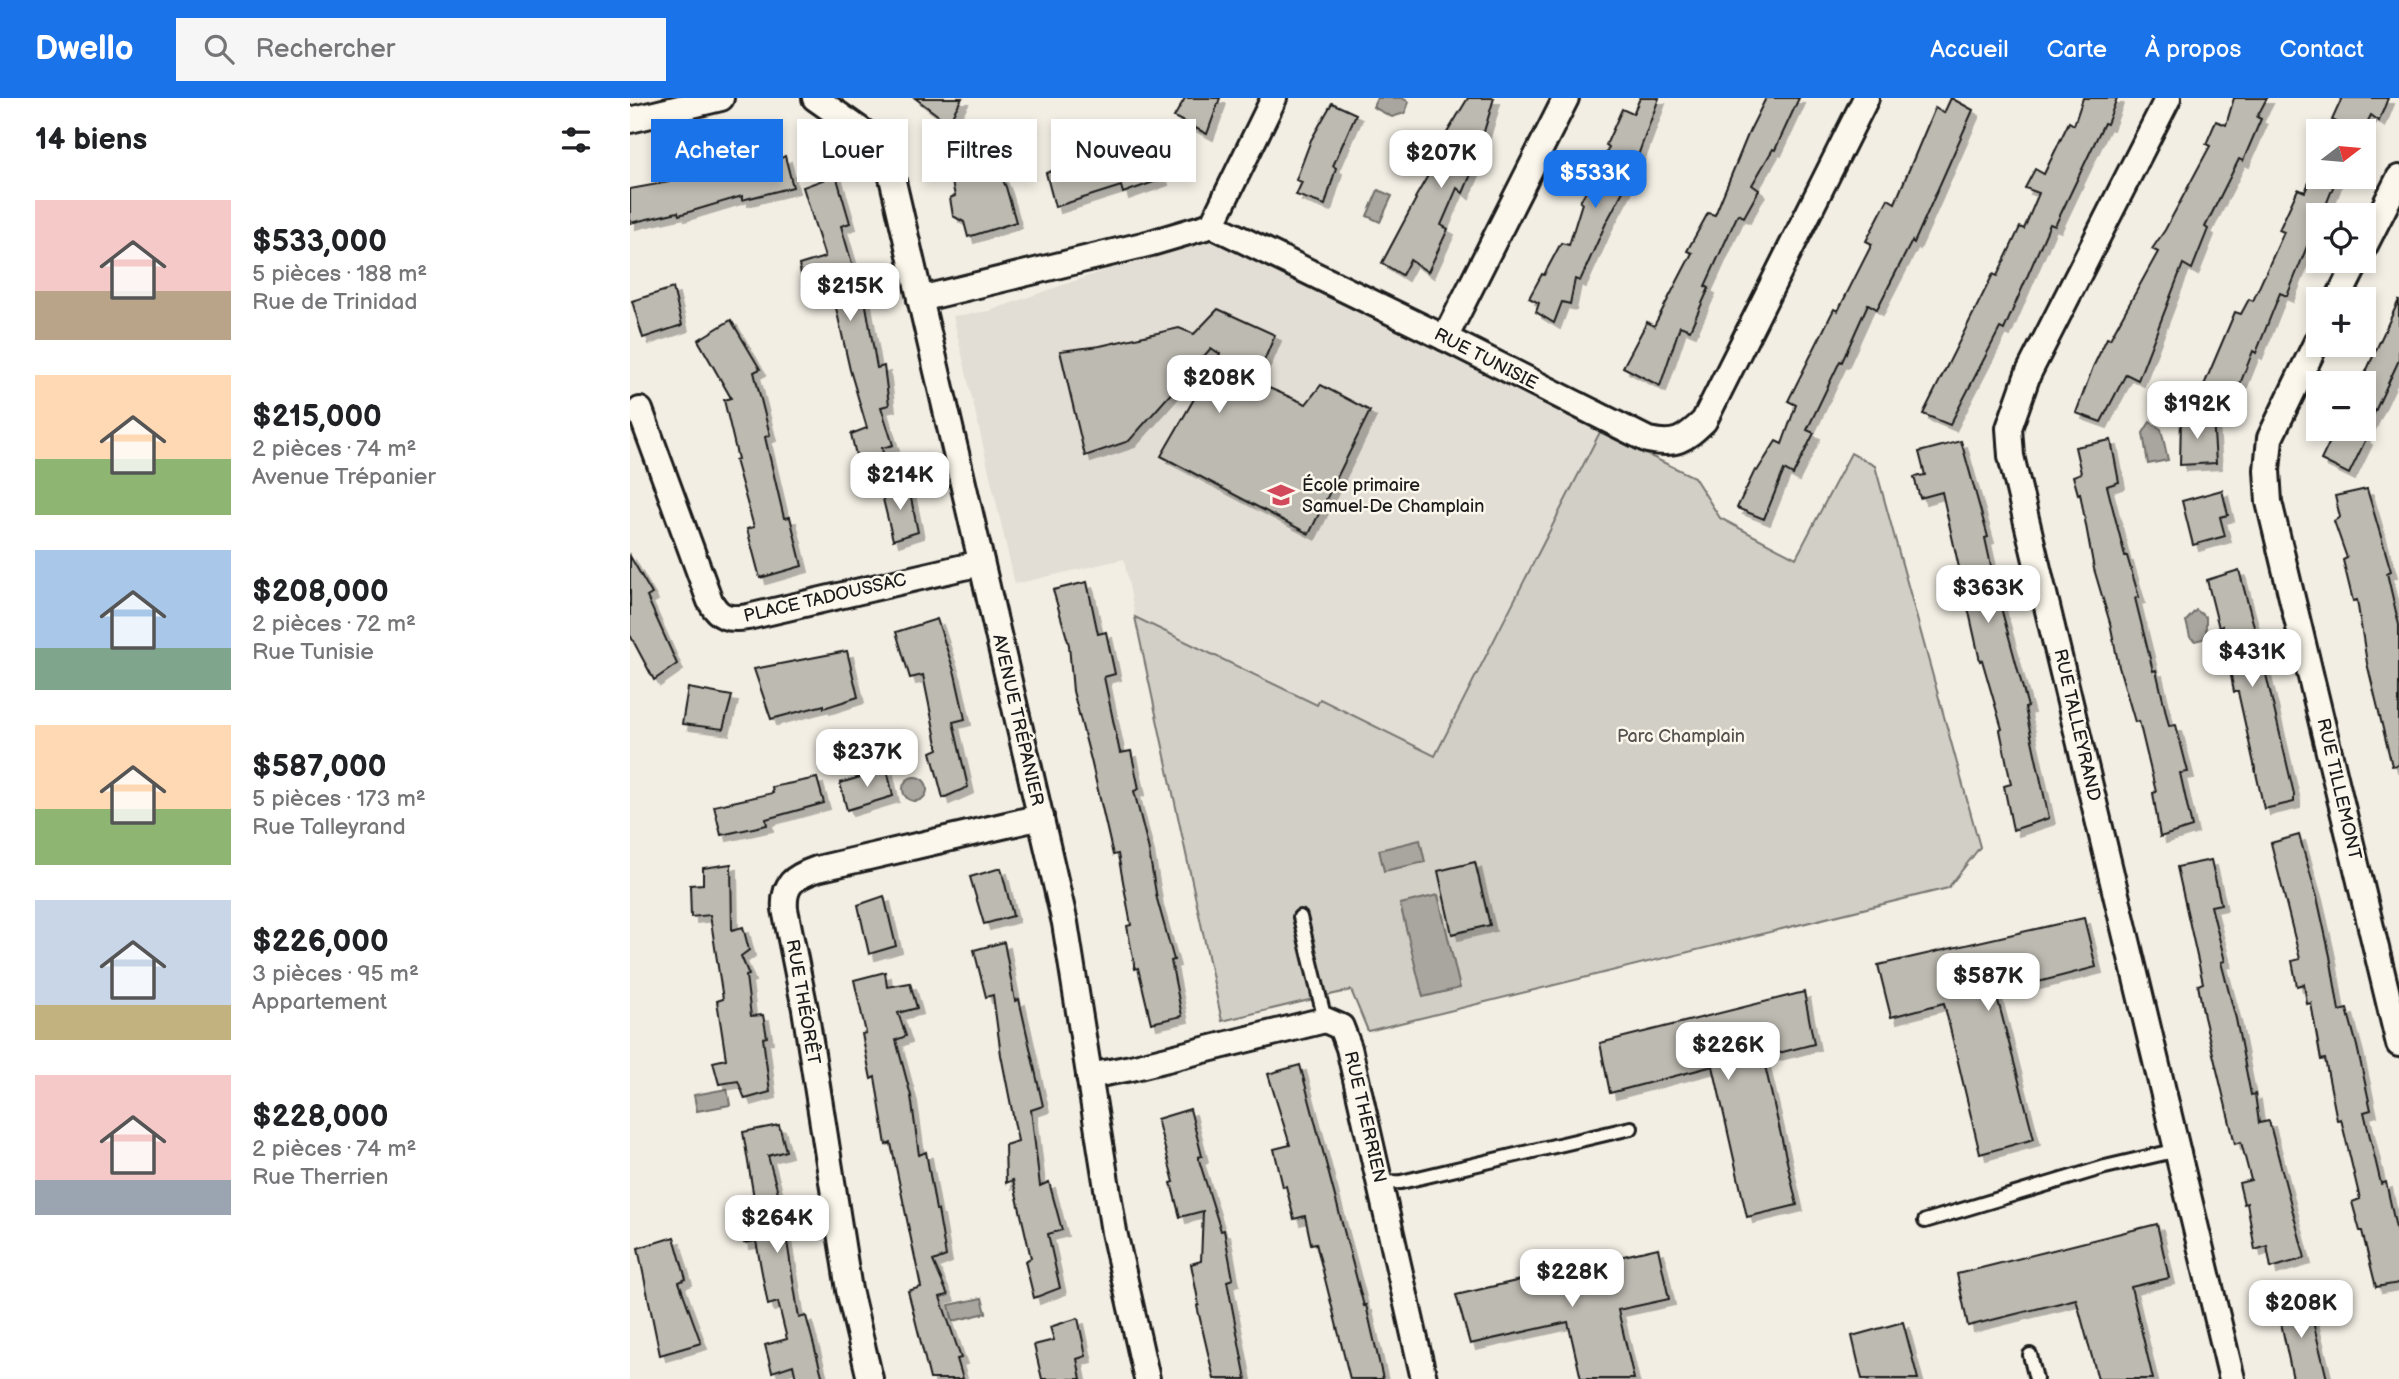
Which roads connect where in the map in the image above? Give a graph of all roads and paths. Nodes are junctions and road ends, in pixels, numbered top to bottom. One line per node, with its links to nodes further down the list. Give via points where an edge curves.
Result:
1 (721, 98): 7 (street)
2 (815, 98): 11 (street, AVENUE TRÉPANIER, via 883,148)
3 (1274, 98): 10 (street)
4 (1566, 98): 12 (street)
5 (1866, 98): 12 (street, RUE TUNISIE, via 1704,421 1685,439 1666,444 1648,440)
6 (2168, 98): 22 (street, RUE TALLEYRAND, via 2028,374 2009,428 2011,456)
7 (630, 120)
8 (2399, 178): 9 (street)
9 (2376, 223)
10 (1212, 225): 11 (street); 12 (street, RUE TUNISIE)
11 (920, 299): 15 (street, AVENUE TRÉPANIER)
12 (1445, 338)
13 (2310, 357): 19 (street, RUE TILLEMONT, via 2270,438 2269,502)
14 (640, 410): 15 (street, PLACE TADOUSSAC, via 710,601 721,616 748,617)
15 (981, 562): 16 (street, AVENUE TRÉPANIER)
16 (1041, 817): 20 (street, AVENUE TRÉPANIER, via 1065,923); 26 (street, RUE THÉORÊT, via 805,873 787,887 785,909 844,1261)
17 (1300, 917): 18 (lane)
18 (1325, 1020): 20 (street); 23 (street, RUE THERRIEN, via 1341,1027 1349,1048)
19 (2399, 1044)
20 (1089, 1076): 27 (street, AVENUE TRÉPANIER, via 1114,1232)
21 (1631, 1128): 23 (lane, via 1401,1182)
22 (2178, 1150): 24 (lane); 30 (street, RUE TALLEYRAND)
23 (1380, 1183): 28 (street, RUE THERRIEN)
24 (1925, 1221)
25 (2030, 1355): 29 (lane)
26 (870, 1379)
27 (1147, 1379)
28 (1424, 1379)
29 (2036, 1379)
30 (2232, 1379)

